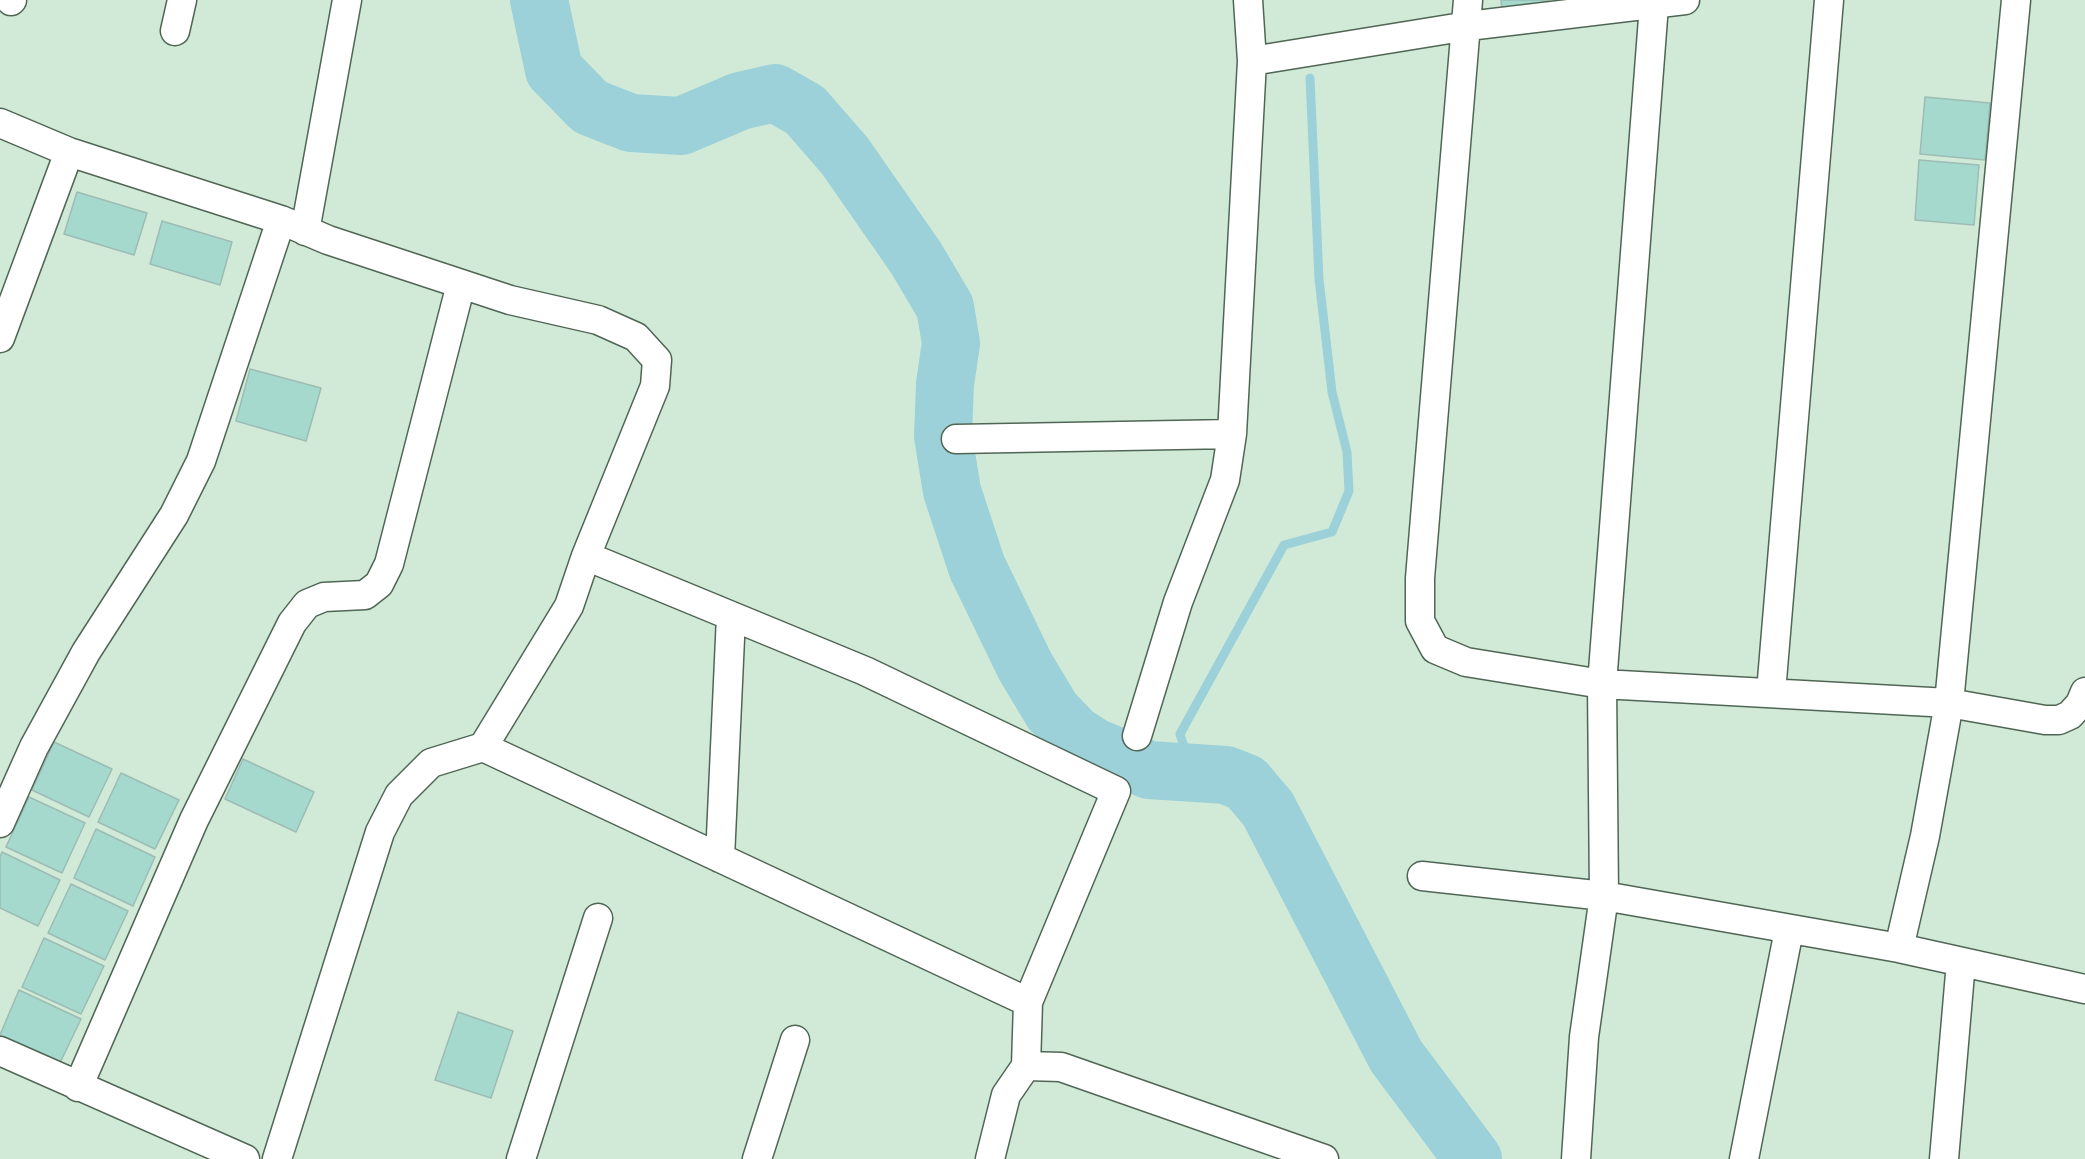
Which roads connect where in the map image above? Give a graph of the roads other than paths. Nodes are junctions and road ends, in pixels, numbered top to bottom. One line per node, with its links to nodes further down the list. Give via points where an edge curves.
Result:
1 (182, 0): 9 (street)
2 (348, 0): 13 (street)
3 (1248, 0): 10 (street)
4 (1685, 0): 7 (street)
5 (1829, 0): 21 (street)
6 (2016, 0): 23 (street)
7 (1654, 5): 8 (street); 20 (street)
8 (1468, 13): 10 (street); 20 (street, via 1420,578 1420,621 1435,649 1466,662)
9 (175, 31)
10 (1252, 61): 16 (street)
11 (0, 123): 12 (street)
12 (69, 152): 13 (street); 15 (street)
13 (293, 225): 14 (street); 26 (street, via 201,461 174,515 86,652 34,747)
14 (461, 284): 18 (street, via 510,300 598,320 636,337 657,360 655,386); 39 (street, via 389,564 379,584 365,595 324,597 307,604 292,623 194,820)
15 (0, 338)
16 (1232, 435): 17 (street); 24 (street, via 1225,480 1178,602)
17 (956, 439)
18 (586, 556): 19 (street); 25 (street, via 569,606)
19 (731, 616): 27 (street); 35 (street, via 865,671 1116,791)
20 (1602, 684): 21 (street); 29 (street)
21 (1771, 692): 23 (street)
22 (2085, 692): 23 (street, via 2070,715 2058,720)
23 (1949, 704): 32 (street)
24 (1137, 736)
25 (483, 747): 27 (street); 41 (street, via 431,762 399,795 380,832)
26 (0, 823)
27 (720, 858): 35 (street)
28 (1422, 876): 29 (street)
29 (1604, 896): 31 (street); 46 (street, via 1584,1037)
30 (598, 918): 42 (street)
31 (1789, 930): 32 (street); 47 (street)
32 (1899, 948): 33 (street)
33 (1961, 962): 34 (street); 48 (street)
34 (2085, 989)
35 (1028, 1002): 38 (street)
36 (795, 1040): 43 (street)
37 (0, 1051): 39 (street)
38 (1026, 1066): 44 (street, via 1006,1095); 45 (street, via 1061,1067)
39 (78, 1087): 40 (street)
40 (245, 1159)
41 (277, 1159)
42 (521, 1159)
43 (757, 1159)
44 (990, 1159)
45 (1324, 1159)
46 (1576, 1159)
47 (1744, 1159)
48 (1944, 1159)

